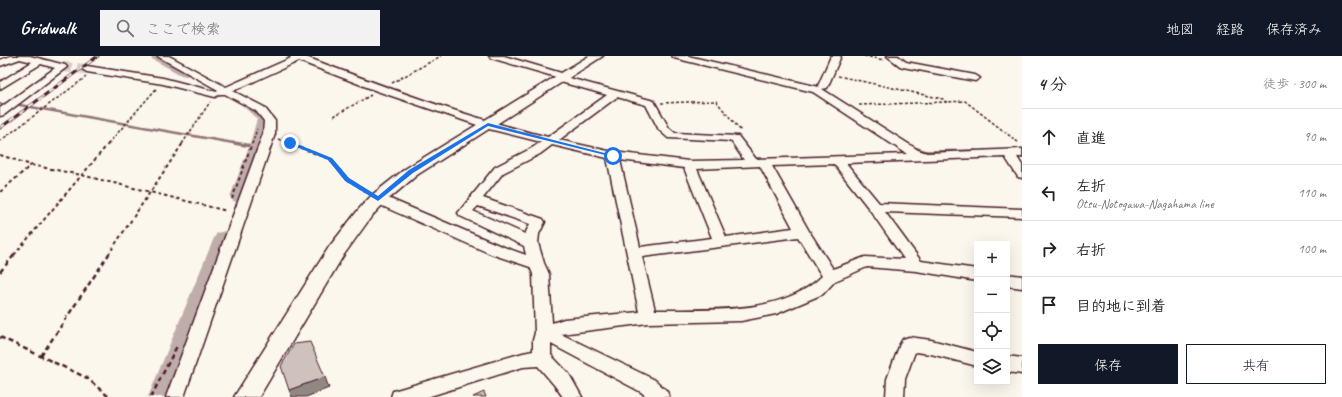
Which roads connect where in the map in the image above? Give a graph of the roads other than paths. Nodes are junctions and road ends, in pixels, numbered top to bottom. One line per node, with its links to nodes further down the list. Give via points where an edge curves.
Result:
1 (162, 56): 15 (street)
2 (494, 56): 11 (street)
3 (597, 56): 11 (main road)
4 (678, 56): 23 (street, via 817,90 914,153)
5 (836, 56): 14 (street)
6 (892, 56): 12 (street, via 903,64)
7 (298, 57): 15 (street); 18 (street, via 381,89)
8 (38, 62): 9 (street, via 19,56); 13 (street); 17 (street, via 62,67)
9 (0, 63)
10 (92, 69): 15 (street)
11 (563, 78): 16 (street); 18 (main road)
12 (975, 78)
13 (0, 86)
14 (823, 86)
15 (221, 92): 50 (street, via 260,109 270,120 269,134)
16 (616, 94): 19 (street); 25 (street, via 650,103 667,133 672,136 734,138)
17 (0, 113)
18 (488, 125): 19 (street); 28 (main road, via 411,172)
19 (550, 141): 22 (street); 29 (street, via 499,170)
20 (1022, 153): 21 (street)
21 (1009, 154): 23 (street); 27 (street)
22 (613, 156): 26 (street); 37 (street)
23 (928, 157): 24 (street)
24 (838, 160): 25 (street); 30 (street)
25 (758, 163): 26 (street); 33 (street)
26 (689, 165): 35 (street)
27 (1022, 174)
28 (378, 199): 34 (street); 51 (main road, via 336,252)
29 (475, 200): 32 (street, via 465,213); 36 (street, via 538,222)
30 (875, 207): 31 (street); 39 (street)
31 (1022, 213)
32 (477, 219): 34 (street); 36 (street)
33 (802, 232): 35 (street); 41 (street)
34 (461, 236): 38 (street)
35 (721, 242): 37 (street)
36 (531, 243): 38 (street)
37 (634, 253): 44 (street)
38 (536, 263): 45 (street, via 540,274)
39 (916, 266): 40 (street); 41 (street, via 865,262)
40 (974, 275)
41 (830, 277): 44 (street, via 817,290 776,308 741,315)
42 (1010, 280): 43 (street)
43 (1022, 282)
44 (648, 317): 45 (street, via 564,326)
45 (544, 333): 46 (street); 54 (street, via 648,386)
46 (542, 358): 52 (street, via 523,360); 53 (street)
47 (974, 358): 55 (street, via 909,344 896,379)
48 (1010, 364): 49 (street)
49 (1022, 366)
50 (175, 397)
51 (246, 397)
52 (400, 397)
53 (573, 397)
54 (660, 397)
55 (895, 397)

